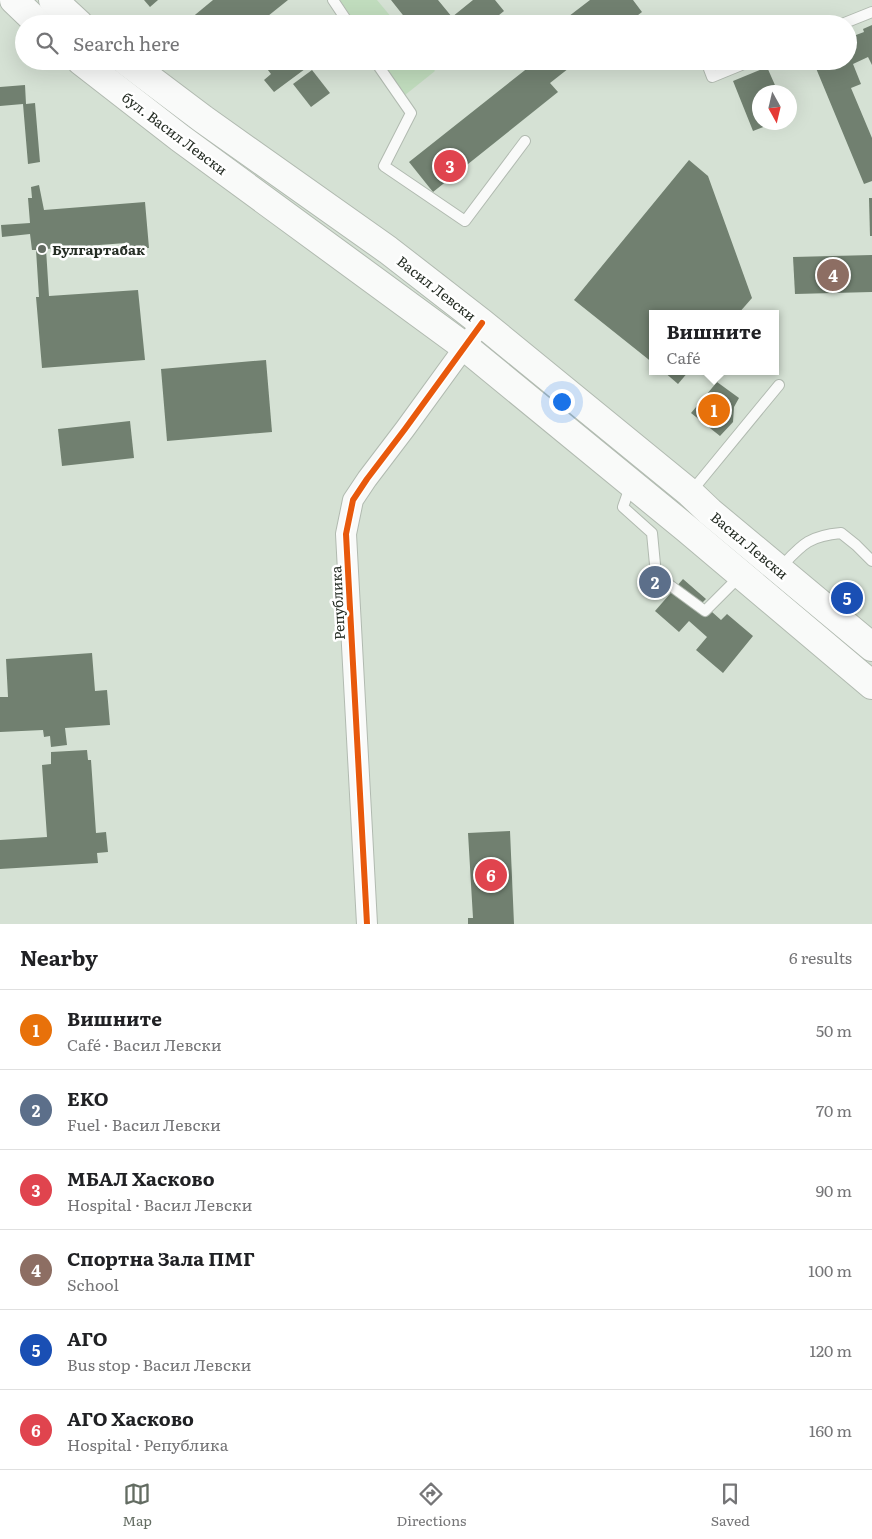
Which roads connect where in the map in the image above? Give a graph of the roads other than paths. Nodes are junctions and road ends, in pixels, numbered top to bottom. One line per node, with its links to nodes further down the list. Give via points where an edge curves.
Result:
1 (14, 0): 5 (main road)
2 (53, 0): 6 (main road)
3 (333, 0): 7 (lane)
4 (872, 12): 8 (lane)
5 (30, 15)
6 (69, 15)
7 (343, 15)
8 (857, 18)
9 (93, 70): 15 (main road, бул. Васил Левски)
10 (138, 70): 16 (main road, Васил Левски, via 388,250)
11 (381, 70): 14 (lane, via 410,113 384,166 465,221)
12 (709, 70): 13 (lane, via 712,77)
13 (729, 70)
14 (525, 141)
15 (269, 203): 17 (main road, Васил Левски)
16 (482, 323): 17 (street, Република); 20 (main road, Васил Левски)
17 (465, 348): 19 (main road, Васил Левски); 26 (street, Република, via 367,479 354,500 346,534)
18 (779, 385): 20 (lane)
19 (631, 483): 23 (main road, Васил Левски); 23 (lane, via 623,507 652,533 656,575 705,611)
20 (690, 493): 22 (main road, Васил Левски)
21 (872, 561): 22 (lane, via 841,534 825,535 807,541)
22 (779, 569): 24 (main road, Васил Левски)
23 (742, 575): 25 (main road, Васил Левски)
24 (872, 647)
25 (872, 684)
26 (368, 924)

